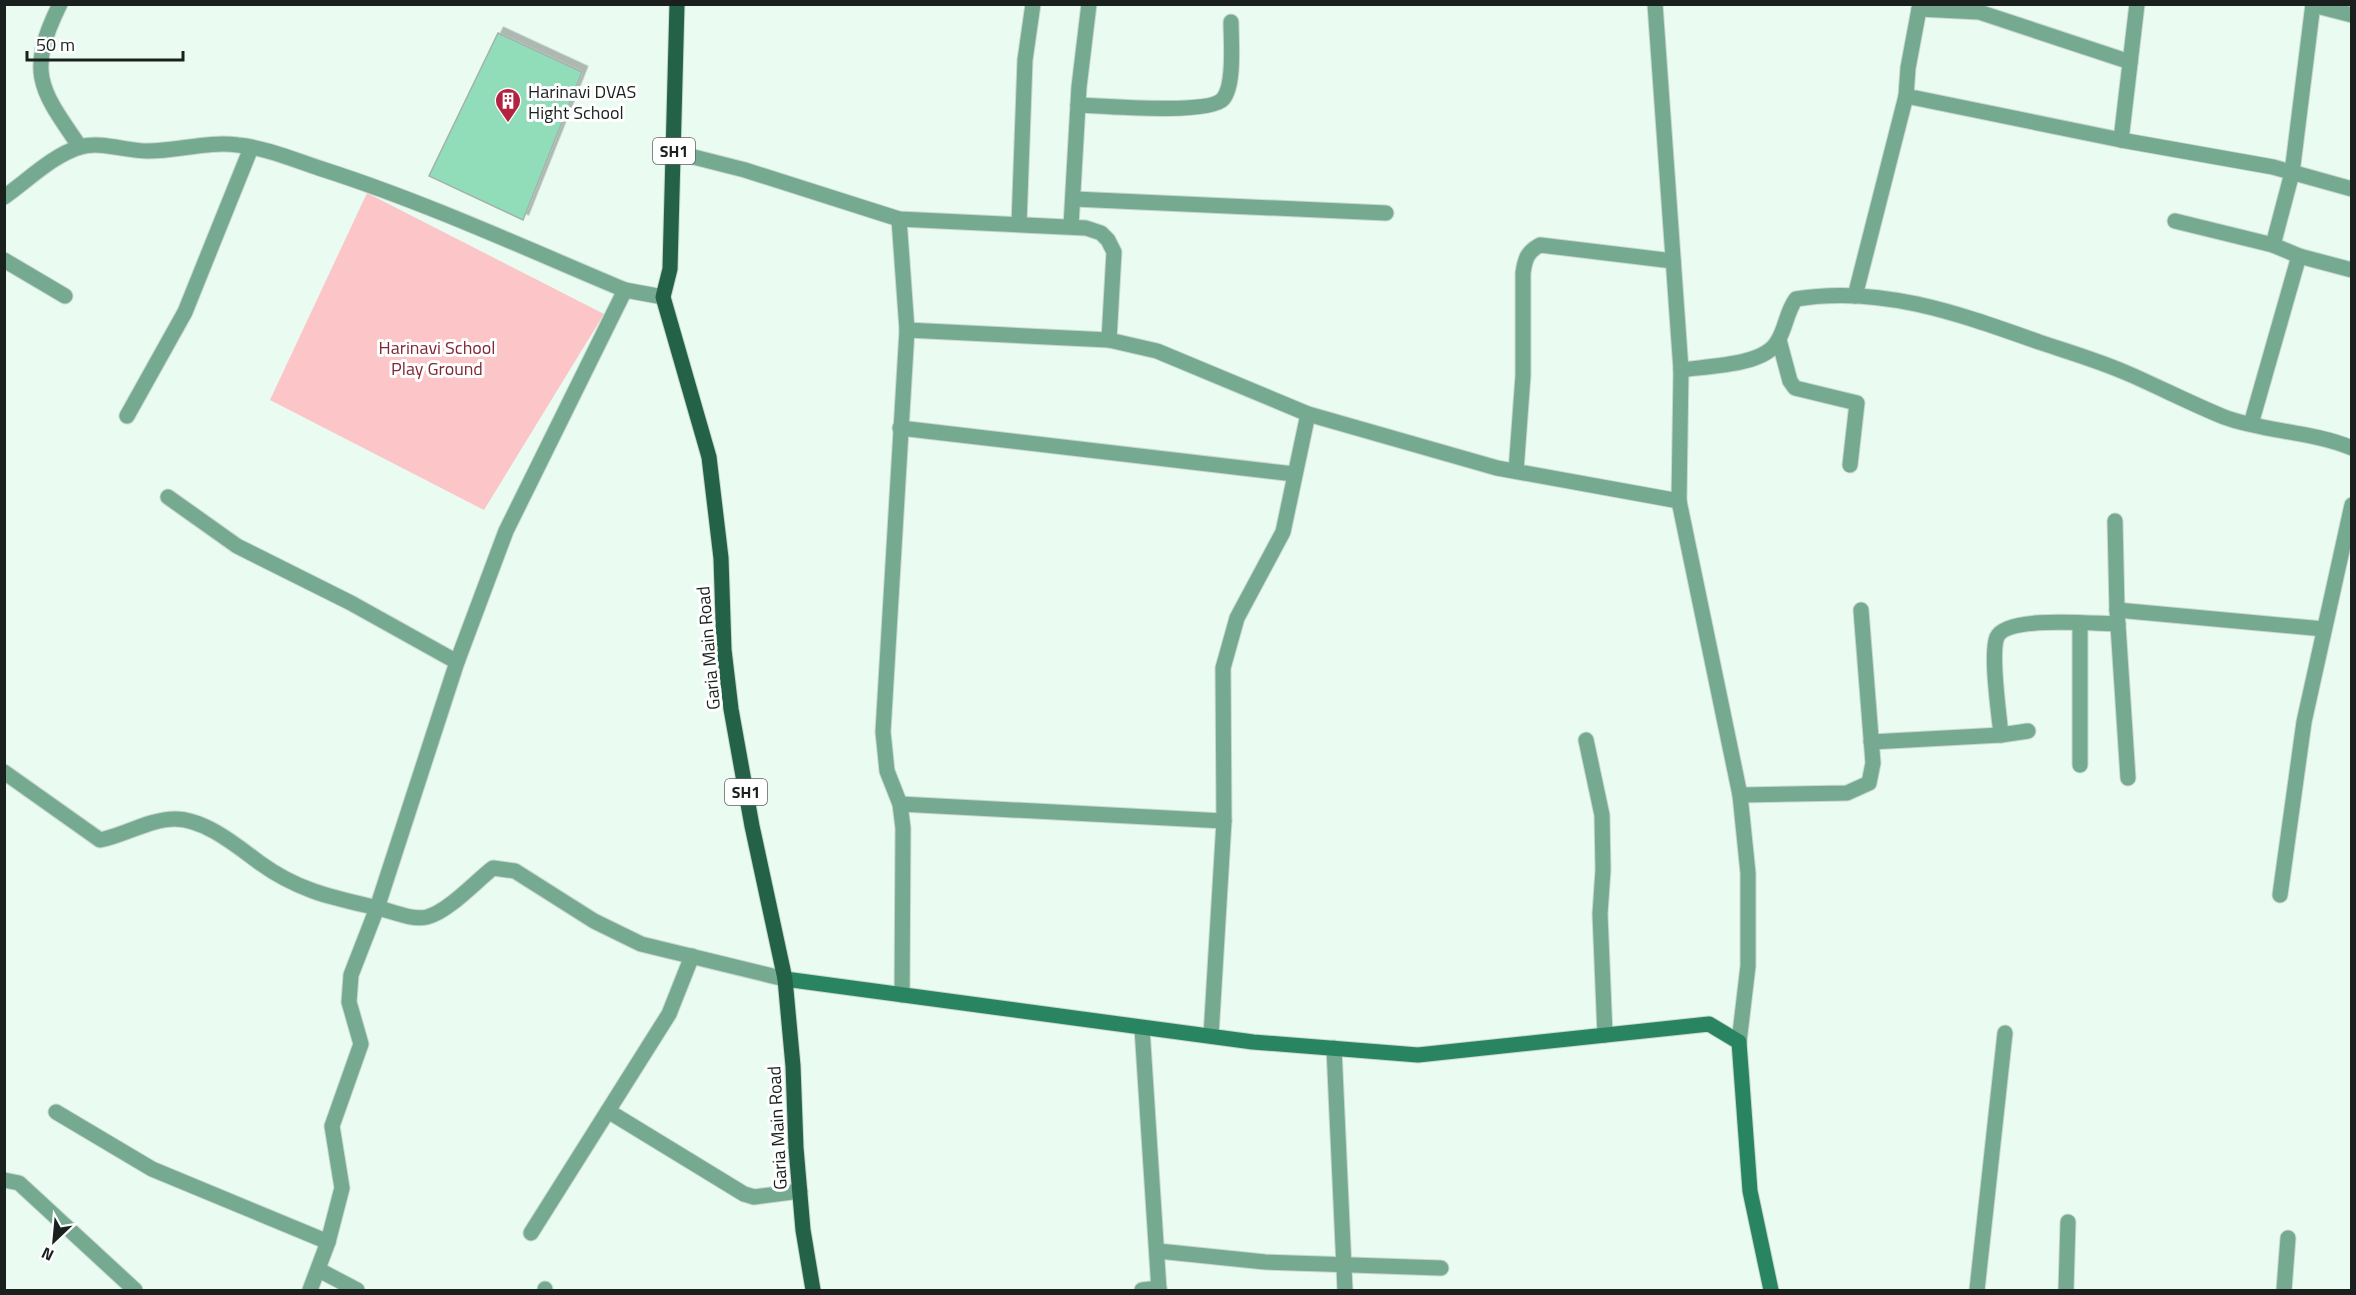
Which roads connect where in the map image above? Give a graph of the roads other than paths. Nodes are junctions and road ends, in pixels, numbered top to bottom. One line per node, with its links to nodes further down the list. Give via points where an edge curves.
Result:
1 (60, 4): 16 (street, via 50,24 40,79 48,101)
2 (677, 4): 18 (main road, Garia Main Road / SH1)
3 (1033, 4): 26 (street, via 1025,60)
4 (1089, 4): 14 (street)
5 (1655, 4): 31 (street)
6 (2137, 4): 12 (street)
7 (2313, 5): 10 (street); 19 (street)
8 (1920, 7): 9 (street); 13 (street)
9 (1980, 8): 12 (street)
10 (2352, 15)
11 (1231, 22): 14 (street, via 1228,87 1223,98 1213,105)
12 (2130, 62): 15 (street)
13 (1906, 96): 15 (street); 35 (street)
14 (1078, 105): 22 (street)
15 (2121, 140): 19 (street)
16 (80, 147): 17 (street, via 163,151 209,144); 21 (street)
17 (251, 148): 33 (street, via 381,188); 42 (street, via 185,312)
18 (674, 152): 24 (street, via 745,170); 36 (main road, Garia Main Road / SH1, via 670,269)
19 (2292, 173): 20 (street); 28 (street)
20 (2352, 189)
21 (4, 197)
22 (1074, 199): 23 (street); 27 (street)
23 (1386, 213)
24 (899, 219): 26 (street); 37 (street)
25 (2175, 221): 28 (street)
26 (1019, 224): 27 (street)
27 (1071, 226): 38 (street, via 1101,233 1114,252)
28 (2273, 245): 29 (street)
29 (2300, 256): 32 (street); 43 (street)
30 (4, 260): 34 (street)
31 (1673, 261): 40 (street); 47 (street, via 1540,245 1531,250 1523,273 1523,376)
32 (2352, 270)
33 (624, 290): 36 (street); 57 (street, via 506,531)
34 (65, 296)
35 (1855, 296): 39 (street, via 1796,299); 43 (street, via 1916,302 1985,323 2126,372 2225,417)
36 (663, 297): 71 (main road, Garia Main Road / SH1, via 709,457 721,558 724,650 731,709)
37 (907, 330): 38 (street); 44 (street)
38 (1109, 340): 41 (street, via 1157,351)
39 (1779, 340): 40 (street, via 1771,352 1758,358); 46 (street, via 1795,388 1857,403)
40 (1680, 370): 50 (street)
41 (1308, 414): 47 (street); 48 (street)
42 (127, 416)
43 (2251, 424): 45 (street, via 2330,439)
44 (900, 428): 48 (street); 66 (street, via 884,732 887,771)
45 (2352, 448)
46 (1850, 465)
47 (1516, 471): 50 (street)
48 (1294, 474): 67 (street, via 1283,532 1238,618 1222,668)
49 (168, 497): 57 (street, via 237,546)
50 (1679, 501): 65 (street)
51 (2352, 505): 56 (street)
52 (2115, 521): 54 (street)
53 (1861, 610): 61 (street)
54 (2117, 617): 55 (street); 56 (street); 64 (street)
55 (2080, 624): 59 (street, via 2029,623 2002,630 1995,648); 62 (street)
56 (2324, 629): 68 (street, via 2304,722)
57 (457, 662): 69 (street)
58 (2028, 732): 59 (street)
59 (2001, 735): 61 (street)
60 (1586, 740): 75 (street, via 1602,815 1600,914)
61 (1871, 742): 65 (street, via 1872,777 1863,788 1846,793)
62 (2080, 765)
63 (4, 772): 69 (street, via 100,840 155,822 176,819 195,823 290,883 328,898)
64 (2128, 778)
65 (1740, 795): 77 (street, via 1749,922)
66 (900, 804): 67 (street); 72 (street)
67 (1224, 821): 76 (street)
68 (2280, 895)
69 (377, 908): 70 (street, via 427,917 493,868 503,868 515,871 615,932 641,944); 86 (street, via 348,988 361,1044 332,1126 342,1188)
70 (692, 956): 71 (street); 79 (street, via 669,1014)
71 (785, 979): 72 (main road); 82 (main road, Garia Main Road / SH1)
72 (902, 995): 73 (main road)
73 (1142, 1028): 76 (main road); 87 (street)
74 (2005, 1033): 99 (street)
75 (1605, 1035): 77 (main road, via 1709,1024); 78 (main road, via 1419,1055)
76 (1211, 1036): 78 (main road)
77 (1739, 1042): 98 (main road, via 1750,1191)
78 (1335, 1048): 88 (street)
79 (608, 1111): 82 (street, via 744,1194 754,1197); 84 (street)
80 (56, 1112): 86 (street, via 152,1169)
81 (4, 1180): 92 (street, via 18,1183)
82 (800, 1191): 95 (main road, Garia Main Road / SH1)
83 (2068, 1222): 100 (street)
84 (531, 1233)
85 (2288, 1239): 101 (street)
86 (328, 1242): 90 (street)
87 (1158, 1251): 88 (street); 91 (street)
88 (1342, 1266): 89 (street); 97 (street)
89 (1442, 1268)
90 (319, 1270): 93 (street); 94 (street)
91 (1159, 1289): 96 (street)
92 (135, 1290)
93 (310, 1290)
94 (357, 1290)
95 (813, 1290)
96 (1142, 1290)
97 (1345, 1290)
98 (1771, 1290)
99 (1977, 1290)
100 (2066, 1290)
101 (2284, 1290)

